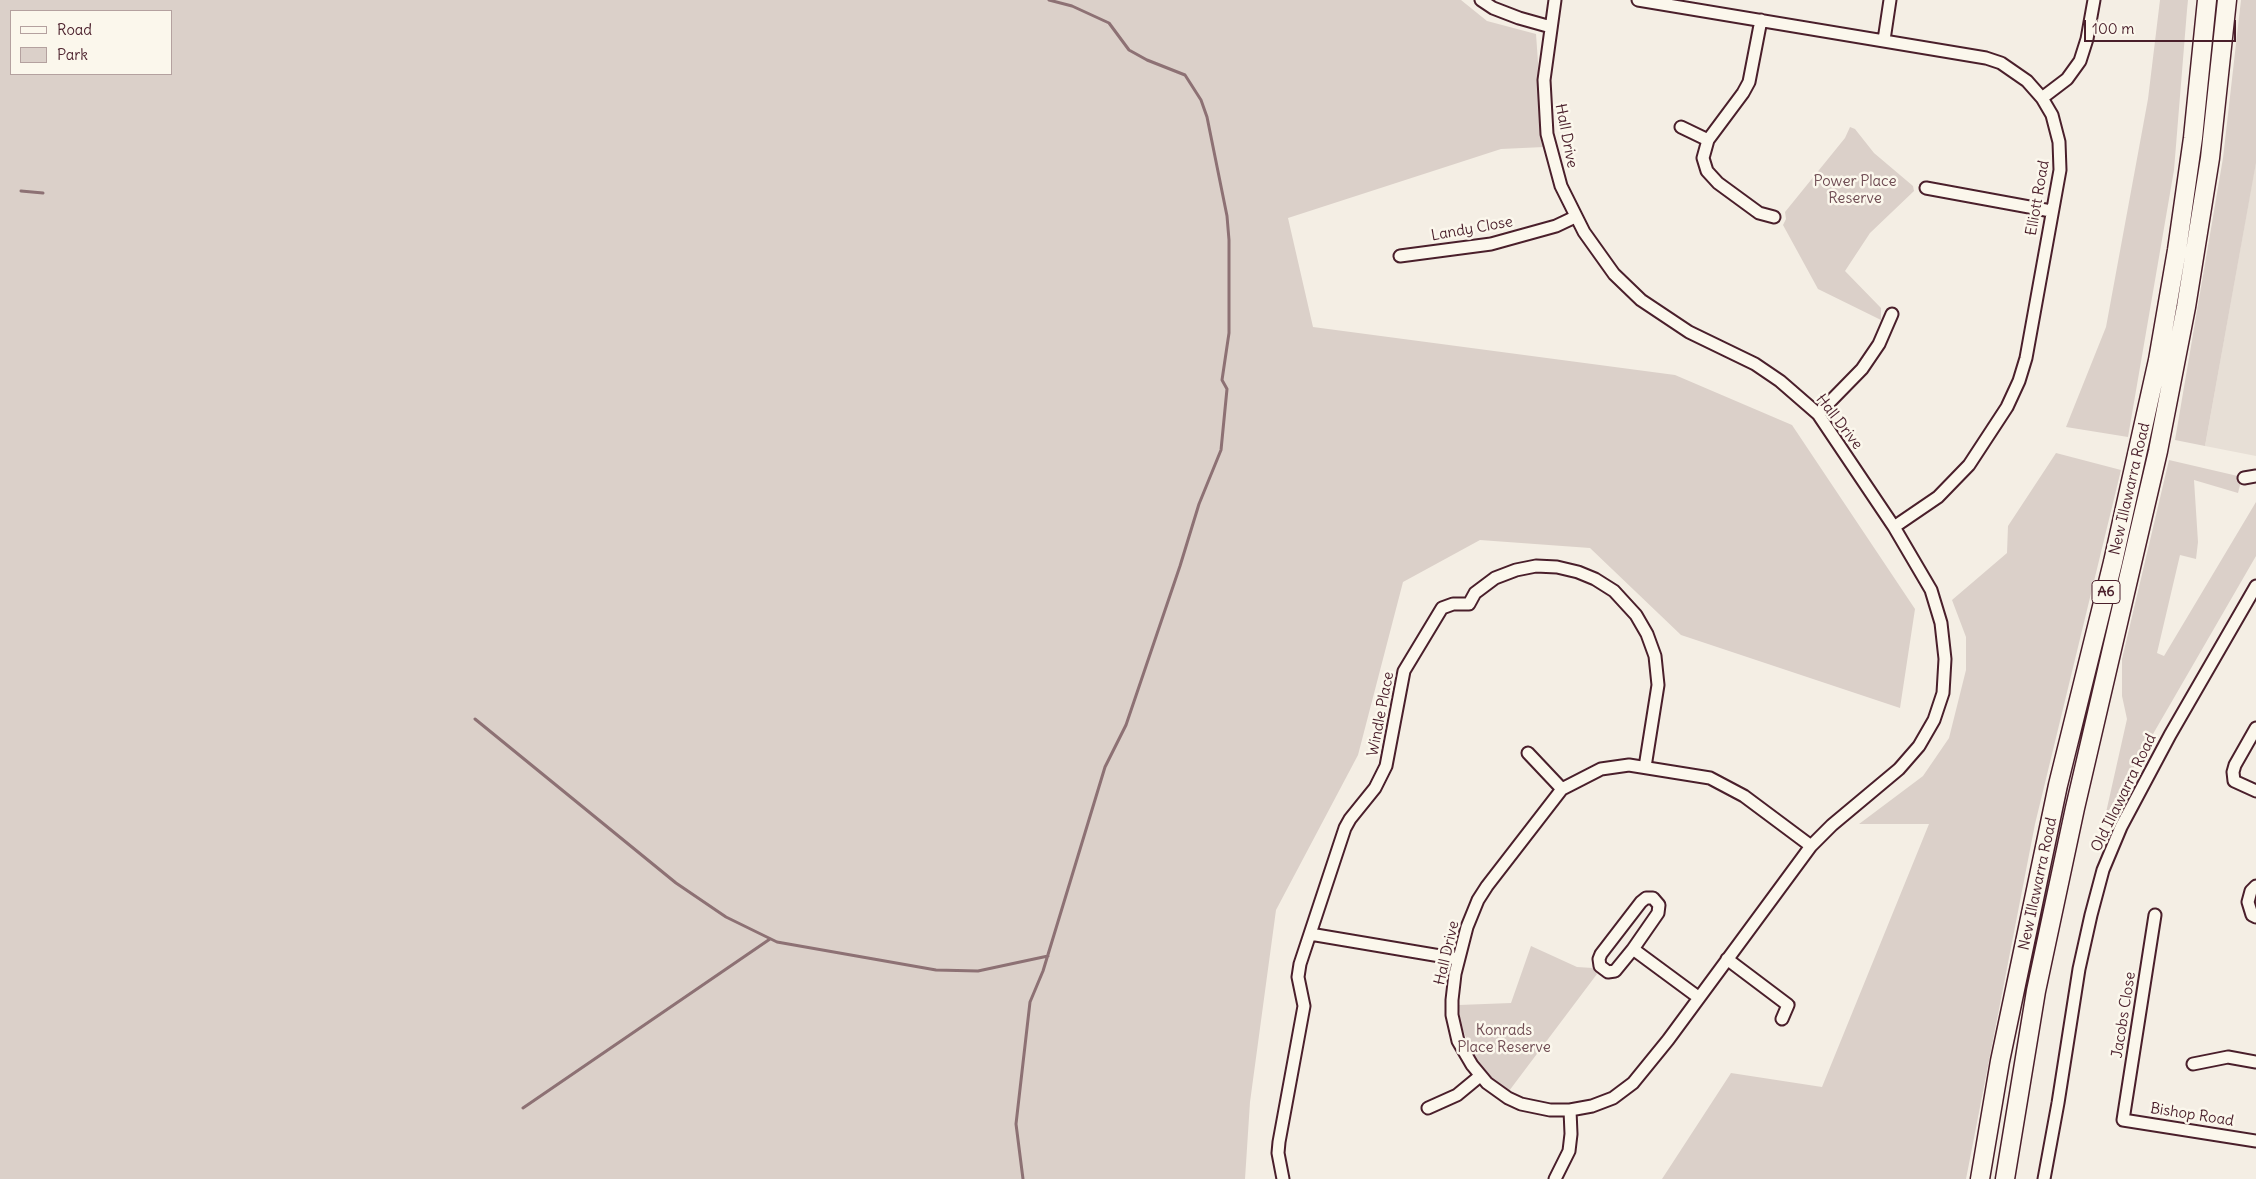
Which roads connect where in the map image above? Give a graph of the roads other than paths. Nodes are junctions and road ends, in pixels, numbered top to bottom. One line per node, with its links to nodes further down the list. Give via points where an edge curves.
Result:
1 (1481, 0): 10 (street, via 1519,18)
2 (1555, 0): 10 (street, Hall Drive)
3 (1638, 0): 8 (street, Elliott Road)
4 (1890, 0): 11 (street)
5 (2094, 0): 12 (street, via 2080,61 2067,79)
6 (2207, 0): 50 (highway, New Illawarra Road / A6, via 2193,138 2158,360 2058,785 2000,1061)
7 (2227, 0): 51 (highway, New Illawarra Road / A6, via 2210,158 2186,307 2160,444 2036,991)
8 (1687, 4): 9 (street, Elliott Road)
9 (1761, 20): 11 (street, Elliott Road); 14 (street, via 1749,82)
10 (1551, 26): 17 (street, Hall Drive, via 1544,80 1547,134 1561,186)
11 (1884, 40): 12 (street, Elliott Road, via 1986,58 2015,71)
12 (2042, 98): 16 (street, Elliott Road, via 2056,128 2060,156)
13 (1681, 127): 14 (street)
14 (1708, 140): 18 (street, via 1703,158 1712,177 1759,213)
15 (1926, 188): 16 (street)
16 (2051, 211): 24 (street, Elliott Road, via 2026,358 2007,407 1959,476 1938,497)
17 (1575, 216): 19 (street, Landy Close, via 1556,226 1491,244); 21 (street, Hall Drive, via 1614,274 1641,300 1689,332 1755,364)
18 (1774, 217)
19 (1400, 256)
20 (1892, 314): 21 (street, via 1867,363)
21 (1818, 414): 24 (street, Hall Drive)
22 (2256, 476): 23 (street)
23 (2244, 478)
24 (1894, 527): 31 (street, Hall Drive, via 1931,590 1941,623 1946,659 1943,693 1934,720 1919,746 1899,769)
25 (2256, 586): 52 (street, Old Illawarra Road, via 2170,735 2121,827 2103,870 2080,969)
26 (2256, 728): 30 (street, via 2233,772 2234,781)
27 (1528, 753): 29 (street)
28 (1645, 767): 29 (street, Hall Drive, via 1629,765 1600,769); 31 (street, Hall Drive, via 1722,783); 35 (street, Windle Place, via 1656,696 1657,666 1648,634 1636,615 1604,584 1578,572 1536,566 1495,578 1475,592 1468,604 1442,608 1404,671 1386,766 1375,788 1345,828)
29 (1562, 789): 37 (street, Hall Drive, via 1478,900)
30 (2256, 791)
31 (1810, 846): 38 (street, Hall Drive)
32 (2256, 886): 34 (street, via 2248,902 2252,915)
33 (2155, 915): 46 (street, Jacobs Close)
34 (2256, 917)
35 (1310, 934): 37 (street); 48 (street, Windle Place, via 1298,971 1304,1006 1279,1142)
36 (1633, 949): 36 (street, via 1615,971 1608,972 1600,966 1601,954 1641,902 1653,898 1659,905 1658,913); 39 (street)
37 (1458, 959): 43 (street, Hall Drive, via 1452,994 1455,1028 1465,1054)
38 (1727, 959): 39 (street, Hall Drive); 40 (street, via 1788,1005)
39 (1698, 997): 45 (street, Hall Drive, via 1633,1083 1602,1102)
40 (1782, 1019)
41 (2256, 1062): 42 (street, via 2228,1057)
42 (2193, 1064)
43 (1480, 1076): 44 (street, via 1457,1095); 45 (street, Hall Drive, via 1496,1091 1521,1104)
44 (1428, 1108)
45 (1570, 1110): 49 (street, via 1569,1150)
46 (2123, 1120): 47 (street, Bishop Road)
47 (2256, 1141)
48 (1283, 1179)
49 (1555, 1179)
50 (1980, 1179)
51 (2005, 1179)
52 (2044, 1179)

